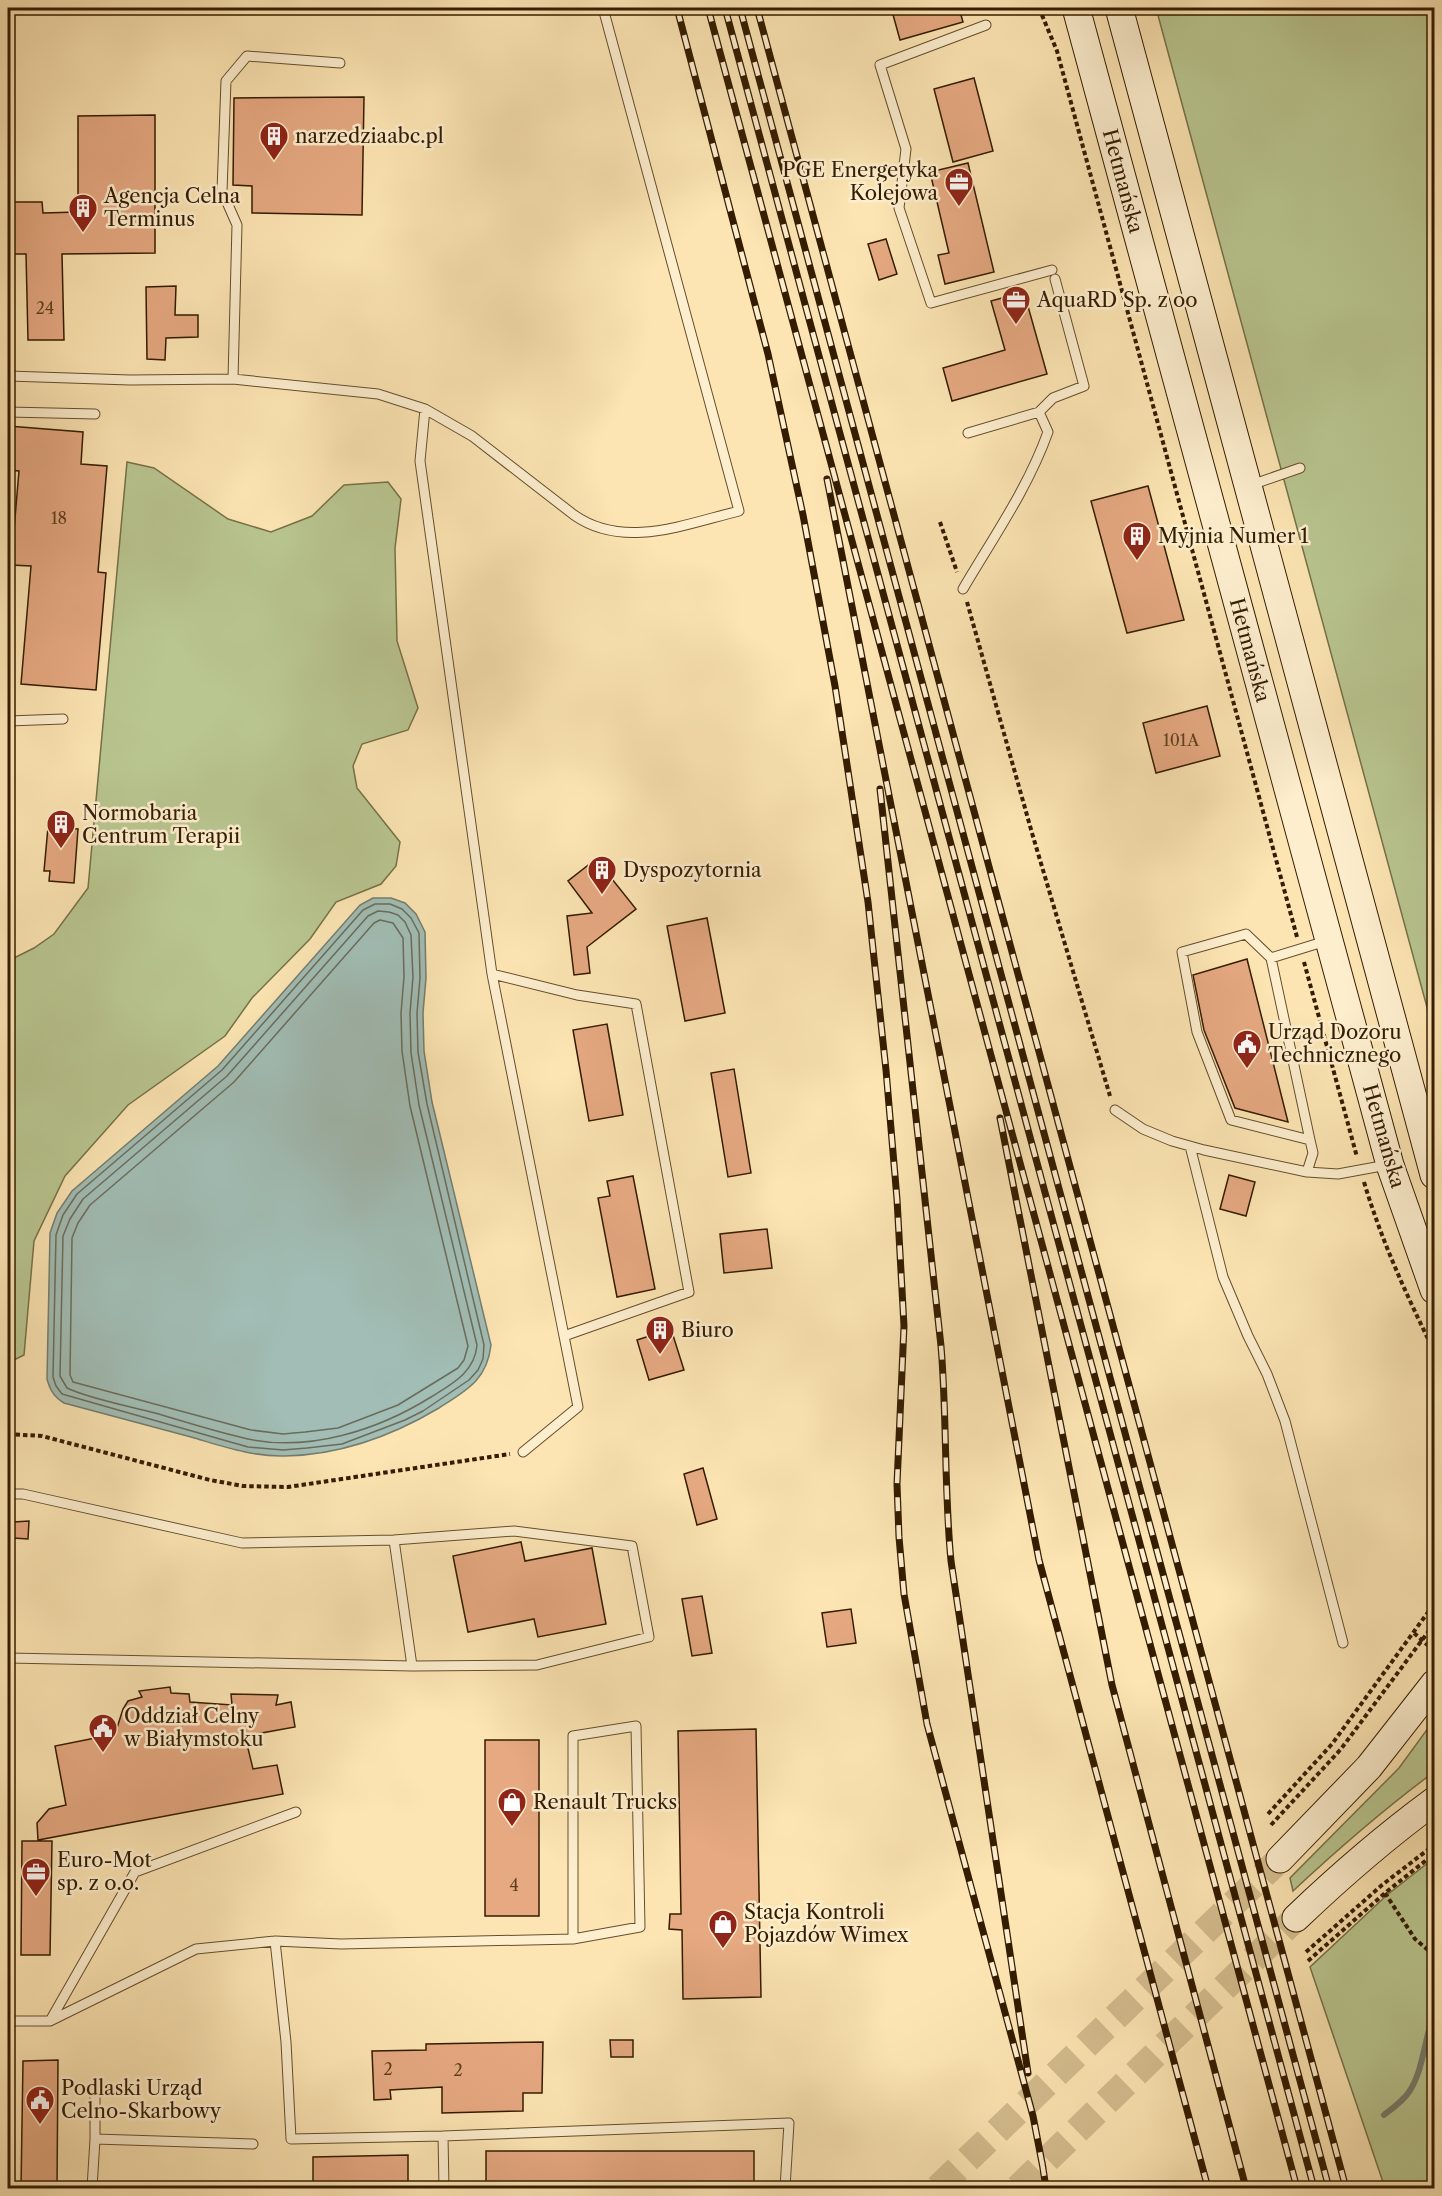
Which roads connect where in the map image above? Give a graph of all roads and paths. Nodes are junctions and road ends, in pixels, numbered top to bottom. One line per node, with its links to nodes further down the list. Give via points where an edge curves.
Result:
1 (603, 8): 11 (lane, via 739,511 652,532 602,530 574,515 472,436)
2 (1039, 8): 24 (path, via 1060,62)
3 (1076, 8): 8 (main road, Hetmańska)
4 (1119, 8): 7 (main road, Hetmańska)
5 (986, 25): 13 (lane, via 880,65 906,149 899,208 932,303 1054,274 1084,386 1053,398)
6 (340, 63): 10 (lane, via 247,56 226,81 222,191 237,225)
7 (1184, 243): 8 (main road); 17 (main road, Hetmańska)
8 (1143, 256): 23 (main road, Hetmańska)
9 (8, 376): 10 (lane)
10 (233, 379): 11 (lane, via 378,394)
11 (425, 409): 26 (lane, via 420,461)
12 (8, 412): 14 (lane)
13 (1039, 412): 15 (lane); 19 (lane, via 1048,432 1040,455)
14 (95, 414)
15 (968, 433)
16 (1300, 468): 17 (lane)
17 (1249, 485): 33 (main road, Hetmańska)
18 (940, 522): 19 (path)
19 (963, 589): 27 (path)
20 (8, 711): 22 (lane)
21 (63, 719): 22 (lane)
22 (8, 721)
23 (1329, 940): 24 (lane); 30 (main road, Hetmańska)
24 (1300, 949): 25 (lane); 31 (path)
25 (1271, 958): 28 (lane); 28 (lane, via 1246,934 1182,952 1197,1032 1231,1120)
26 (492, 974): 36 (lane); 36 (lane, via 577,995 636,1004 689,1292)
27 (1114, 1110): 29 (lane, via 1143,1129)
28 (1310, 1140): 32 (lane, via 1313,1153)
29 (1190, 1146): 32 (lane); 47 (lane, via 1223,1277 1285,1421)
30 (1390, 1165): 31 (lane); 34 (main road, via 1419,1177); 35 (main road, Hetmańska)
31 (1361, 1170): 32 (lane, via 1338,1174); 37 (path, via 1391,1261)
32 (1307, 1172)
33 (1434, 1175)
34 (1434, 1197)
35 (1434, 1290)
36 (564, 1336): 39 (lane, via 578,1407)
37 (1434, 1351)
38 (8, 1434): 39 (path, via 42,1436 243,1486 288,1487)
39 (523, 1452)
40 (8, 1494): 41 (lane, via 23,1494 242,1543)
41 (394, 1540): 49 (lane); 49 (lane, via 514,1531 632,1546 649,1637 537,1665)
42 (1434, 1604): 44 (path)
43 (1434, 1624): 45 (path)
44 (1413, 1632): 45 (path); 53 (path, via 1332,1744)
45 (1422, 1640): 46 (path, via 1431,1648); 54 (path, via 1341,1749)
46 (1434, 1642)
47 (1343, 1643)
48 (8, 1658): 49 (lane)
49 (412, 1666)
50 (1434, 1684): 58 (main road, via 1369,1767)
51 (1434, 1801): 61 (main road, via 1391,1832)
52 (296, 1812): 68 (lane, via 135,1872)
53 (1268, 1814)
54 (1271, 1825)
55 (9, 1835): 59 (lane)
56 (1434, 1845): 64 (path)
57 (1434, 1854): 60 (path)
58 (1280, 1859)
59 (8, 1862)
60 (1384, 1893): 65 (path, via 1415,1939); 66 (path)
61 (1296, 1918)
62 (573, 1939): 62 (lane, via 640,1928 636,1726 573,1736); 63 (lane, via 341,1944)
63 (275, 1941): 68 (lane, via 195,1949); 70 (lane, via 291,2139)
64 (1306, 1952)
65 (1434, 1955)
66 (1308, 1961)
67 (8, 2021): 68 (lane)
68 (50, 2021)
69 (95, 2093): 71 (lane)
70 (443, 2136): 74 (lane); 75 (lane, via 789,2123)
71 (95, 2139): 72 (lane); 73 (lane)
72 (253, 2144)
73 (92, 2188)
74 (444, 2188)
75 (785, 2188)

